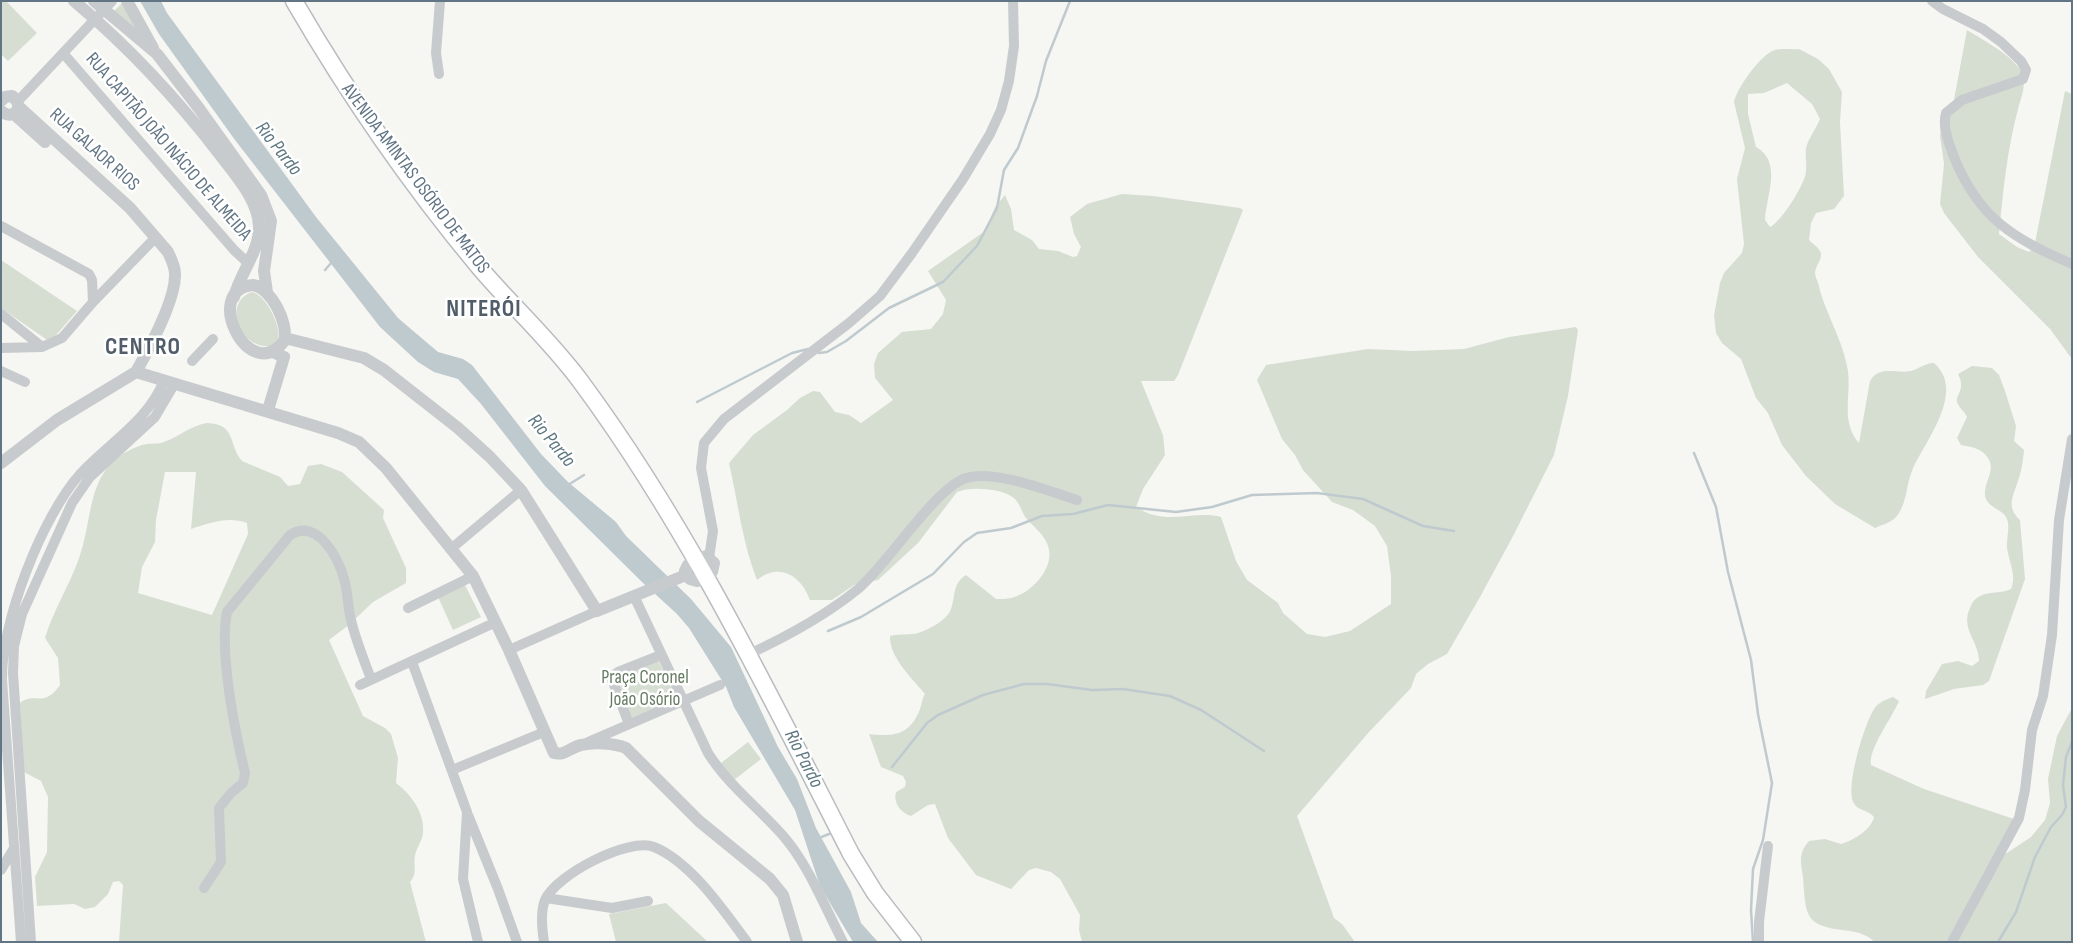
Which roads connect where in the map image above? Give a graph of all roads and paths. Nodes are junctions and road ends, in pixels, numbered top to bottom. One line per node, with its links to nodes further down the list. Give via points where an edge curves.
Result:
1 (74, 1): 7 (street)
2 (127, 1): 9 (street)
3 (294, 1): 37 (main road, AVENIDA AMINTAS OSÓRIO DE MATOS, via 330,62 453,234 478,267 580,381 630,453)
4 (440, 1): 10 (street, via 436,53)
5 (1013, 1): 37 (street, via 1014,46 1001,110 963,179 880,296 724,420 704,443 701,468 713,530)
6 (1932, 1): 16 (street, via 2001,42 2026,70 2023,79 1962,100 1946,113 1949,143 1963,178 1984,211 1997,223 2041,250)
7 (101, 8): 8 (street); 9 (street); 15 (street, via 248,194 259,224)
8 (63, 53): 12 (street); 15 (street, RUA CAPITÃO JOÃO INÁCIO DE ALMEIDA)
9 (156, 54): 17 (street, via 236,158 265,202 271,226 264,271)
10 (439, 74)
11 (2, 102): 12 (street, RUA GALAOR RIOS, via 12,96); 12 (street, RUA GALAOR RIOS, via 5,115)
12 (17, 107): 14 (street, RUA GALAOR RIOS, via 130,208)
13 (1, 226): 19 (street, via 89,274)
14 (156, 238): 19 (street); 28 (street, RUA GALAOR RIOS, via 172,261 175,280 159,326)
15 (248, 263): 18 (street)
16 (2072, 264)
17 (267, 292): 18 (street, via 258,286 247,285); 21 (street, via 284,326)
18 (234, 297): 25 (street, via 230,317 237,336 252,349)
19 (93, 302): 23 (street, via 62,338)
20 (1, 314): 23 (street)
21 (285, 338): 25 (street); 34 (street, via 339,350 375,364 458,428)
22 (213, 339): 26 (street)
23 (42, 347): 24 (street)
24 (1, 348)
25 (273, 352): 31 (street, via 284,357)
26 (192, 361)
27 (1, 371): 29 (street)
28 (136, 372): 30 (street); 33 (street, via 56,420)
29 (25, 382)
30 (169, 382): 31 (street); 52 (street, via 148,409 76,479 49,524 9,620 2,657); 66 (street, via 155,417 100,467 80,490 33,584 14,646 13,673)
31 (268, 410): 36 (street, via 361,444 386,468)
32 (2072, 439): 75 (street, via 2059,520 2052,635 2043,696 2032,730 2019,818)
33 (1, 463)
34 (521, 490): 36 (street); 41 (street)
35 (1077, 500): 46 (street, via 1002,478 988,476 957,482 936,501 858,589 806,624)
36 (452, 548): 38 (street)
37 (697, 571): 39 (street); 42 (main road); 42 (main road, via 705,590)
38 (473, 576): 40 (street); 43 (street)
39 (634, 596): 41 (street); 45 (street)
40 (408, 608)
41 (597, 611): 44 (street)
42 (725, 614): 46 (main road)
43 (496, 622): 44 (street); 47 (street)
44 (509, 650): 54 (street)
45 (661, 654): 51 (street); 53 (street, via 611,678)
46 (747, 655): 73 (main road, via 851,854 875,893)
47 (412, 662): 48 (street); 56 (street)
48 (371, 680): 49 (street); 62 (street, via 351,619 339,563 318,534 296,531 227,612 224,625 226,655 245,773 243,783 219,808 221,862)
49 (360, 685)
50 (720, 685): 51 (street)
51 (684, 700): 53 (street); 72 (street, via 714,762 786,840)
52 (2, 706): 57 (street)
53 (629, 724): 55 (street)
54 (544, 732): 55 (street, via 556,754); 56 (street)
55 (580, 745): 71 (street, via 610,744 626,748 699,821 770,878 783,895)
56 (452, 770): 58 (street)
57 (6, 798): 60 (street)
58 (467, 812): 67 (street, via 464,879); 68 (street)
59 (1768, 846): 74 (street)
60 (14, 848): 61 (street); 65 (street)
61 (1, 870)
62 (204, 888)
63 (546, 898): 64 (street, via 612,908); 69 (street, via 542,921); 70 (street, via 566,878 612,852 648,845 671,856 695,878)
64 (648, 901)
65 (21, 942)
66 (31, 942)
67 (478, 942)
68 (517, 942)
69 (544, 942)
70 (747, 942)
71 (797, 942)
72 (843, 942)
73 (913, 942)
74 (1759, 942)
75 (1952, 942)

